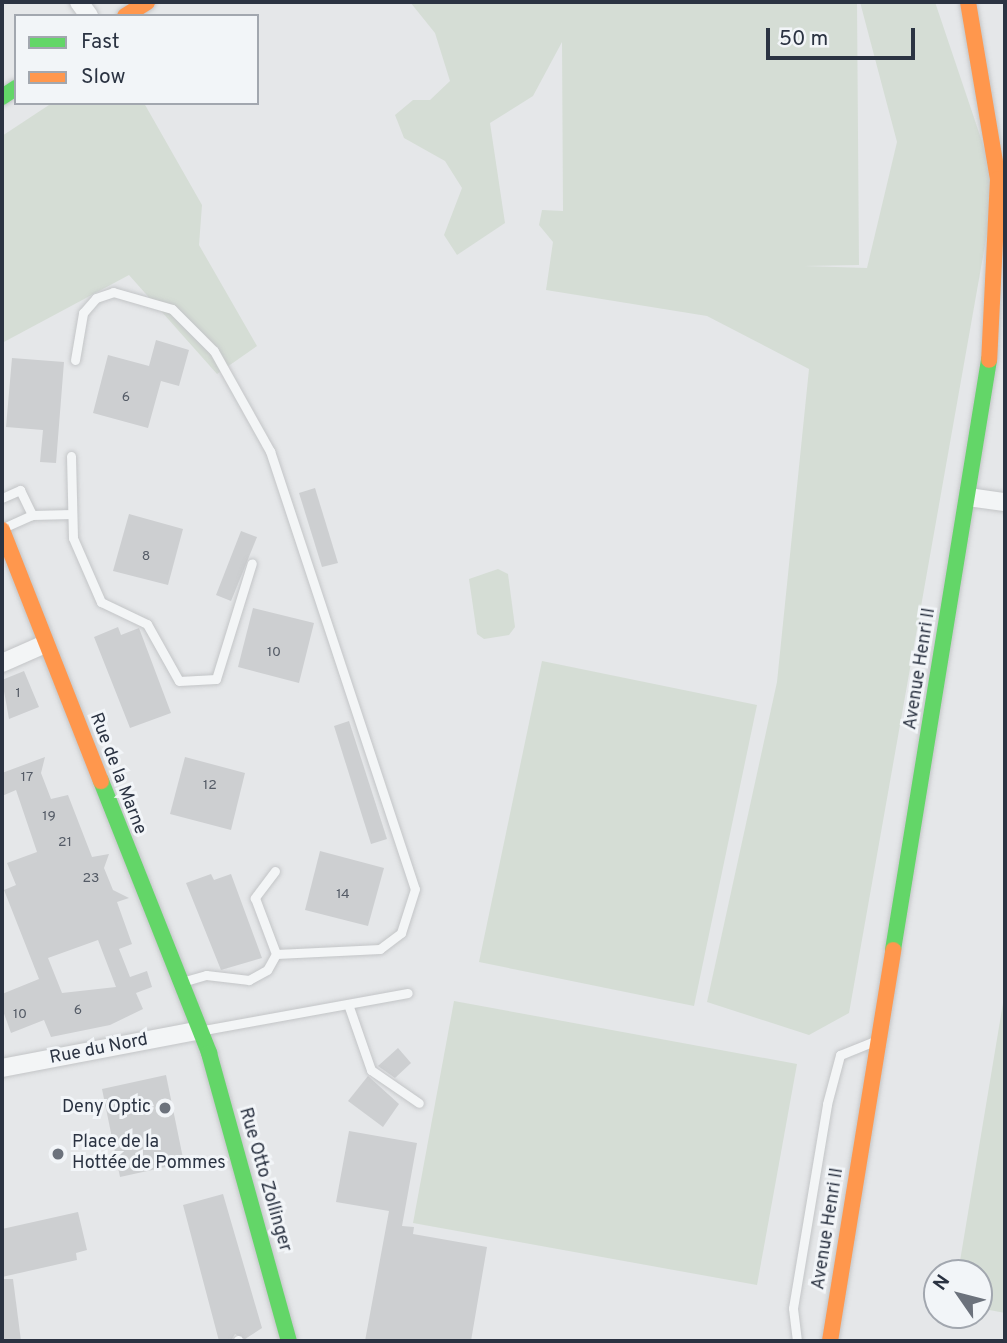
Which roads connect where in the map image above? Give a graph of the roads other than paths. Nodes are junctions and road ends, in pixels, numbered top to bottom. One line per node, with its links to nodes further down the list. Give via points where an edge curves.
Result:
1 (147, 2): 3 (main road)
2 (968, 2): 7 (main road, Avenue Henri II, via 998,179 994,328)
3 (128, 14)
4 (75, 360): 16 (lane, via 83,313 96,298 140,296 172,309 214,351 271,451 415,889 401,933 380,949)
5 (71, 456): 9 (lane)
6 (2, 498): 10 (lane, via 20,490)
7 (968, 498): 8 (street); 21 (main road, Avenue Henri II)
8 (1005, 502)
9 (72, 514): 10 (lane); 12 (lane, via 73,538 101,602 147,624 179,681 216,680)
10 (32, 515): 11 (lane)
11 (2, 529): 13 (main road, Rue de la Marne)
12 (252, 563)
13 (45, 644): 14 (street); 17 (main road, Rue de la Marne)
14 (2, 663)
15 (275, 871): 16 (lane, via 255,898)
16 (276, 954): 17 (lane, via 267,970 249,980 206,975)
17 (177, 984): 20 (main road, Rue de la Marne)
18 (408, 993): 19 (lane)
19 (348, 1004): 20 (lane); 23 (lane, via 370,1070)
20 (196, 1031): 22 (street, Rue du Nord); 24 (main road, Rue Otto Zollinger, via 209,1053)
21 (878, 1041): 25 (lane, via 840,1055 793,1308); 26 (main road, Avenue Henri II)
22 (2, 1068)
23 (419, 1102)
24 (289, 1341)
25 (797, 1341)
26 (830, 1341)

